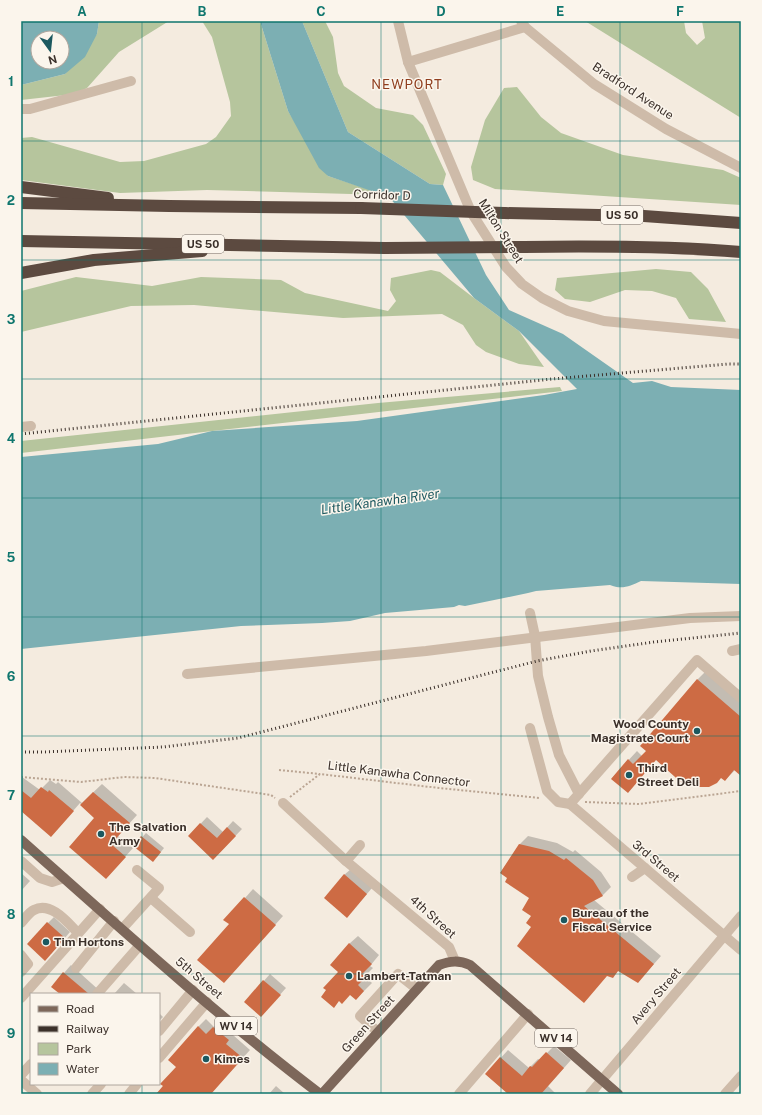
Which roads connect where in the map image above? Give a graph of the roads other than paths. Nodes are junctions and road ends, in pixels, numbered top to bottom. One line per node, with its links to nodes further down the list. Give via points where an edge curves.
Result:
1 (398, 21): 3 (street, Milton Street)
2 (523, 24): 3 (street); 6 (street, Bradford Avenue, via 594,84 666,128)
3 (408, 62): 15 (street, Milton Street, via 471,212 506,267 522,284 568,311 604,321)
4 (131, 80): 5 (street, via 30,109)
5 (21, 108)
6 (741, 168)
7 (21, 187): 9 (highway)
8 (21, 203): 9 (highway, Corridor D / US 50)
9 (169, 206): 10 (highway, Corridor D / US 50, bridge, via 362,208 644,216)
10 (741, 223)
11 (21, 241): 12 (highway, US 50)
12 (271, 245): 13 (highway, US 50, bridge, via 385,248 600,246); 14 (highway, via 94,260)
13 (741, 252)
14 (21, 273)
15 (741, 334)
16 (530, 613): 18 (street)
17 (741, 616): 18 (street, via 690,618)
18 (535, 636): 19 (street, via 426,651); 22 (street, via 538,676 559,755)
19 (187, 674)
20 (741, 698): 22 (street, via 697,660)
21 (530, 728): 24 (street, 3rd Street, via 547,791 558,802)
22 (581, 792): 24 (street)
23 (283, 803): 28 (street, 4th Street)
24 (570, 804): 29 (street, 3rd Street)
25 (21, 840): 32 (main road, WV 14)
26 (360, 845): 28 (street)
27 (21, 861): 32 (street, via 40,878 52,882)
28 (346, 861): 45 (street, 4th Street, via 449,948)
29 (644, 868): 31 (street); 41 (street, 3rd Street)
30 (137, 870): 33 (street, via 158,888)
31 (632, 877)
32 (64, 878): 34 (main road, 5th Street / WV 14)
33 (151, 898): 38 (street); 39 (street)
34 (100, 909): 36 (main road, 5th Street / WV 14); 40 (street)
35 (741, 916): 41 (street, Avery Street)
36 (114, 921): 38 (main road, 5th Street / WV 14); 46 (street)
37 (21, 923): 40 (street, via 34,910 44,908 58,913)
38 (122, 929): 42 (main road, 5th Street / WV 14)
39 (190, 932)
40 (78, 933): 51 (street)
41 (724, 936): 43 (street, 3rd Street); 61 (street, Avery Street)
42 (140, 945): 49 (main road, 5th Street / WV 14); 50 (street)
43 (741, 950)
44 (21, 955): 47 (street, via 28,964)
45 (455, 961): 48 (main road, Green Street / WV 14, via 439,965); 53 (main road, WV 14, via 470,965)
46 (76, 968)
47 (21, 972)
48 (417, 989): 55 (main road, Green Street / WV 14); 55 (street, via 397,975 360,1016)
49 (194, 990): 52 (main road, 5th Street / WV 14); 54 (street)
50 (98, 993)
51 (21, 998)
52 (207, 1002): 56 (street); 67 (main road, 5th Street / WV 14)
53 (528, 1014): 61 (main road, WV 14); 68 (street)
54 (160, 1030)
55 (378, 1032): 67 (main road, Green Street / WV 14)
56 (160, 1057)
57 (30, 1065): 58 (street)
58 (21, 1075)
59 (741, 1076): 71 (street)
60 (21, 1080): 64 (street)
61 (602, 1080): 69 (street, Avery Street); 70 (main road, WV 14)
62 (100, 1085): 65 (street)
63 (136, 1085): 66 (street)
64 (36, 1094)
65 (92, 1094)
66 (129, 1094)
67 (321, 1094)
68 (459, 1094)
69 (590, 1094)
70 (618, 1094)
71 (725, 1094)

